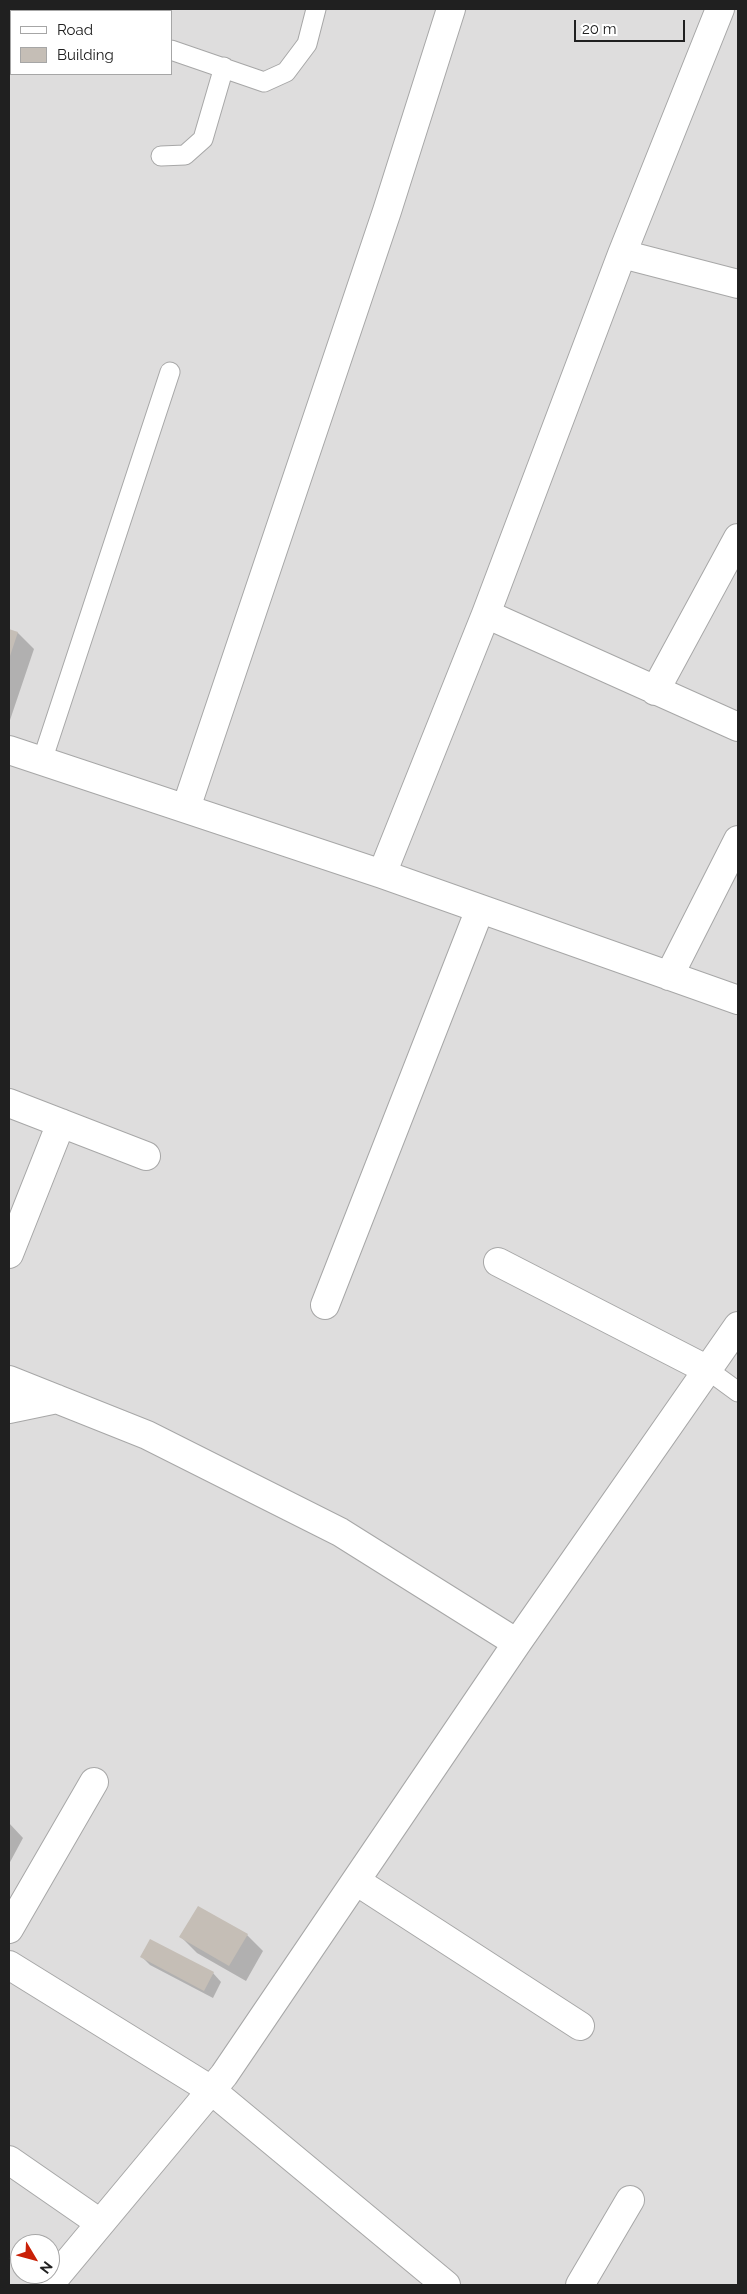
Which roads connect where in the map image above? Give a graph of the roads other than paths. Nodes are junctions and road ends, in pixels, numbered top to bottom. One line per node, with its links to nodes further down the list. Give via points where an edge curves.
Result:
1 (316, 9): 5 (lane, via 307,44 286,72 264,82)
2 (450, 9): 16 (street, via 383,220)
3 (720, 9): 7 (street)
4 (172, 50): 5 (lane)
5 (224, 67): 6 (lane, via 202,139 185,155)
6 (161, 156)
7 (622, 254): 8 (street); 11 (street)
8 (738, 284)
9 (170, 372): 15 (lane)
10 (738, 538): 12 (street)
11 (486, 614): 12 (street); 18 (street)
12 (655, 690): 13 (street)
13 (738, 727)
14 (9, 750): 15 (street)
15 (42, 761): 16 (street)
16 (186, 808): 18 (street)
17 (738, 840): 20 (street)
18 (382, 874): 19 (street)
19 (480, 909): 20 (street); 27 (street)
20 (669, 976): 21 (street)
21 (738, 1000)
22 (9, 1103): 23 (street)
23 (61, 1123): 24 (street); 25 (street)
24 (146, 1156)
25 (9, 1254)
26 (498, 1262): 29 (street)
27 (325, 1305)
28 (738, 1326): 29 (street)
29 (708, 1370): 31 (lane); 34 (street)
30 (9, 1380): 32 (street)
31 (738, 1392)
32 (58, 1400): 33 (street); 34 (street, via 147,1435 340,1532)
33 (9, 1409)
34 (517, 1643): 36 (street)
35 (94, 1782): 37 (street)
36 (356, 1881): 39 (street); 40 (street)
37 (9, 1929)
38 (9, 1965): 40 (street)
39 (580, 2026)
40 (211, 2090): 43 (street); 45 (street)
41 (9, 2160): 43 (street)
42 (630, 2200): 46 (street)
43 (100, 2223): 44 (street)
44 (49, 2285)
45 (446, 2285)
46 (580, 2285)

